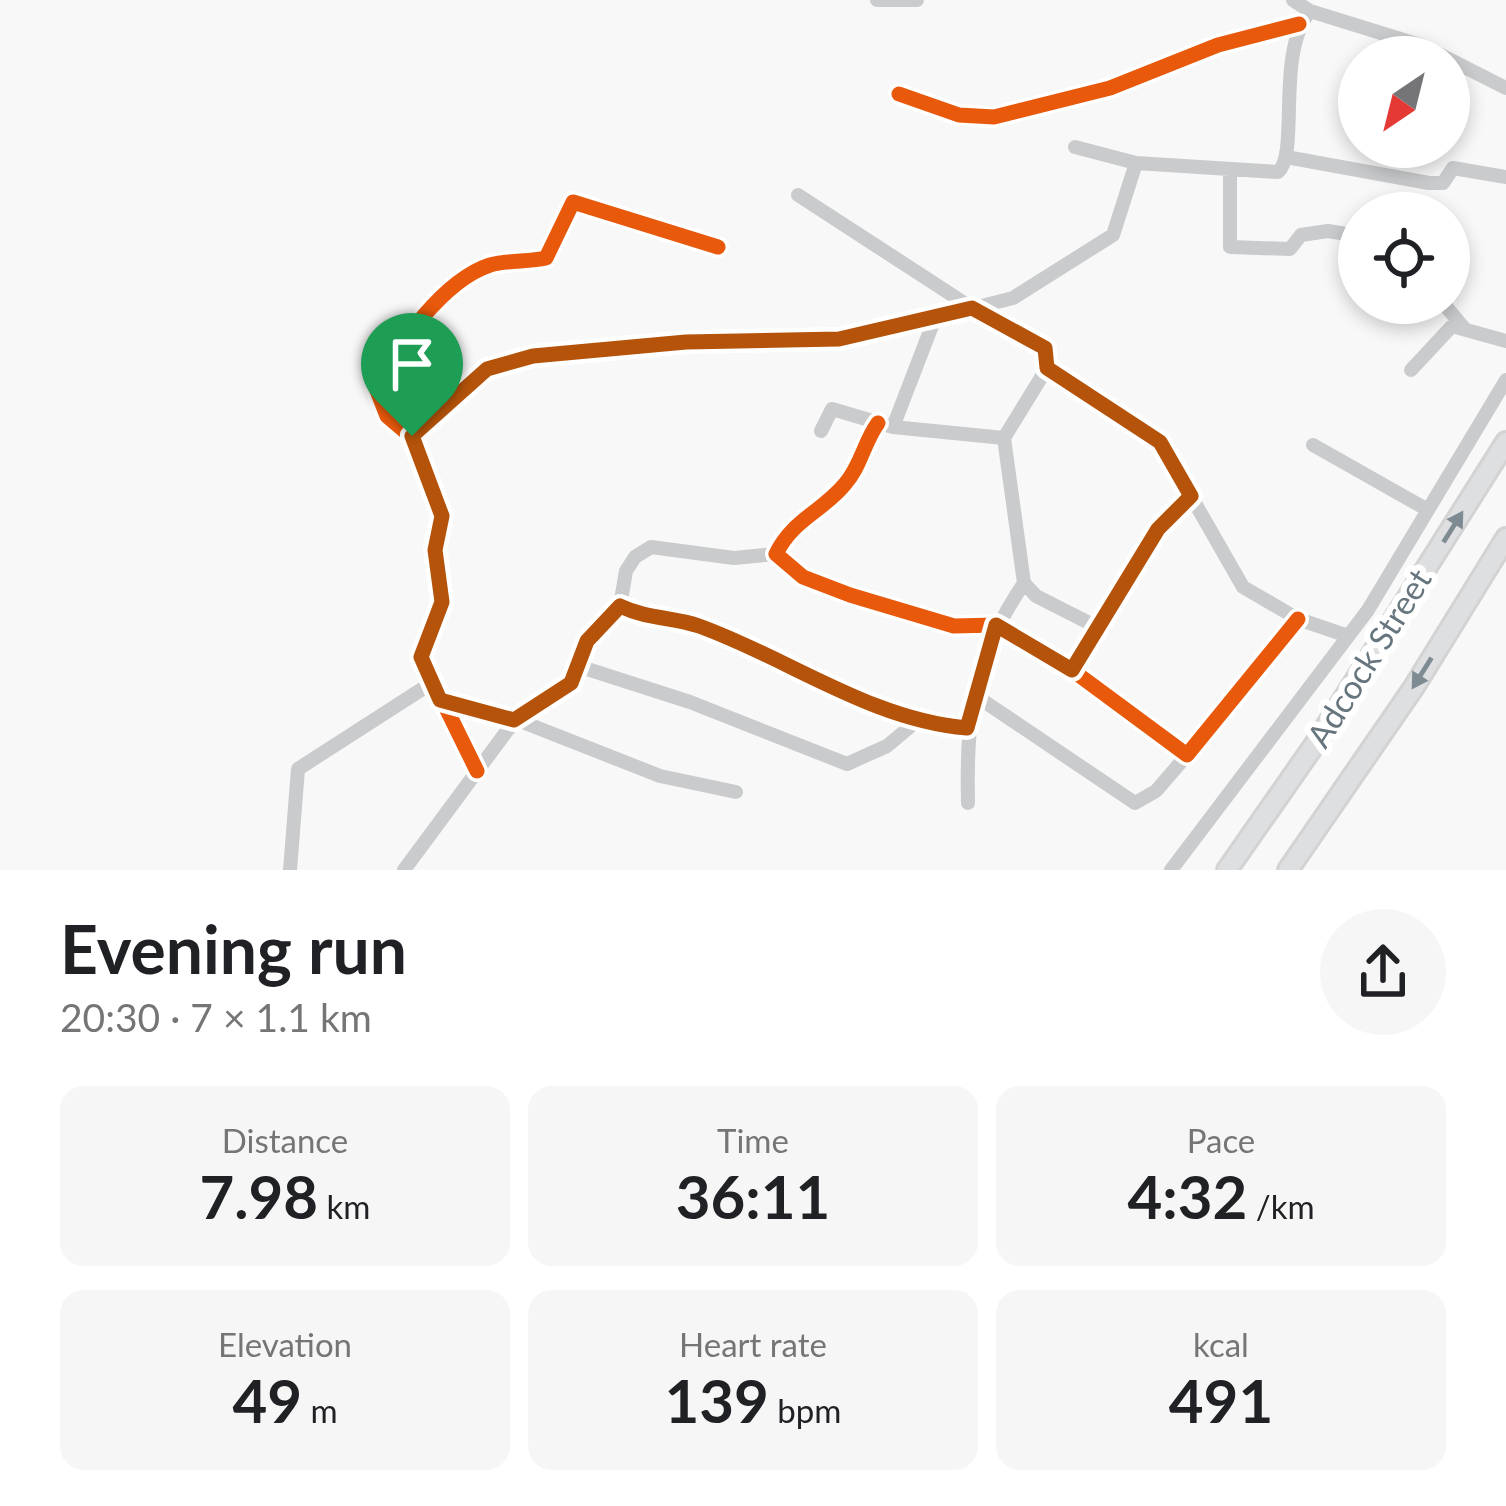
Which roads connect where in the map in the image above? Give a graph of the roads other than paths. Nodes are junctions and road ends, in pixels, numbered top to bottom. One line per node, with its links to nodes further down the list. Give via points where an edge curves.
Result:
1 (877, 0): 2 (street)
2 (916, 0)
3 (1293, 0): 4 (street)
4 (1310, 11): 5 (street); 6 (street, via 1423,46)
5 (1299, 24): 7 (street, via 1218,45 1110,88 994,117 959,116); 9 (street, via 1290,53)
6 (1506, 88)
7 (899, 94)
8 (1075, 147): 10 (street)
9 (1286, 157): 11 (street, via 1278,172); 12 (street, via 1429,183 1443,183 1454,168)
10 (1136, 163): 11 (street); 16 (street, via 1113,235 1013,298)
11 (1230, 172): 14 (street, via 1230,247 1290,250 1301,235)
12 (1506, 177)
13 (798, 195): 16 (street)
14 (1338, 234)
15 (718, 248): 26 (street, via 573,202 547,258 478,271 408,332 376,388 387,416)
16 (972, 308): 17 (street); 21 (street, via 1045,348)
17 (935, 318): 24 (street); 26 (street, via 839,339 533,356 487,369)
18 (1461, 324): 19 (street)
19 (1465, 328): 20 (street); 22 (street, via 1447,328)
20 (1506, 341)
21 (1047, 368): 27 (street); 30 (street, via 1160,442)
22 (1412, 370)
23 (1506, 380): 31 (street)
24 (886, 425): 25 (street, via 832,409); 27 (street); 33 (street, via 839,491 801,518)
25 (821, 431)
26 (412, 436): 42 (street, via 442,516 435,550 442,602 421,657)
27 (1004, 438): 34 (street)
28 (1506, 442): 55 (main road, Adcock Street, one-way to 28)
29 (1313, 445): 31 (street)
30 (1191, 496): 36 (street, via 1243,586); 38 (street, via 1158,529)
31 (1428, 510): 39 (street)
32 (1506, 538): 56 (main road, Adcock Street, one-way to 56)
33 (776, 554): 35 (street, via 734,558 651,547 626,571); 37 (street, via 803,577 850,595 954,626)
34 (1024, 583): 37 (street); 38 (street)
35 (620, 606): 40 (street, via 587,641); 46 (street, via 696,625)
36 (1298, 620): 39 (street); 48 (street)
37 (996, 625): 41 (street); 43 (street)
38 (1099, 628): 41 (street)
39 (1348, 636): 54 (street)
40 (581, 667): 45 (street, via 571,683); 46 (street, via 847,764)
41 (1072, 670): 48 (street)
42 (430, 684): 44 (street); 52 (street, via 298,769)
43 (973, 694): 47 (street); 48 (street, via 1136,803)
44 (440, 700): 45 (street); 49 (street)
45 (514, 720): 49 (street); 50 (street, via 660,776)
46 (918, 720): 47 (street)
47 (967, 728): 51 (street)
48 (1186, 755)
49 (477, 771): 53 (street)
50 (736, 792)
51 (968, 803)
52 (290, 870)
53 (404, 870)
54 (1172, 870)
55 (1227, 870)
56 (1288, 870)

